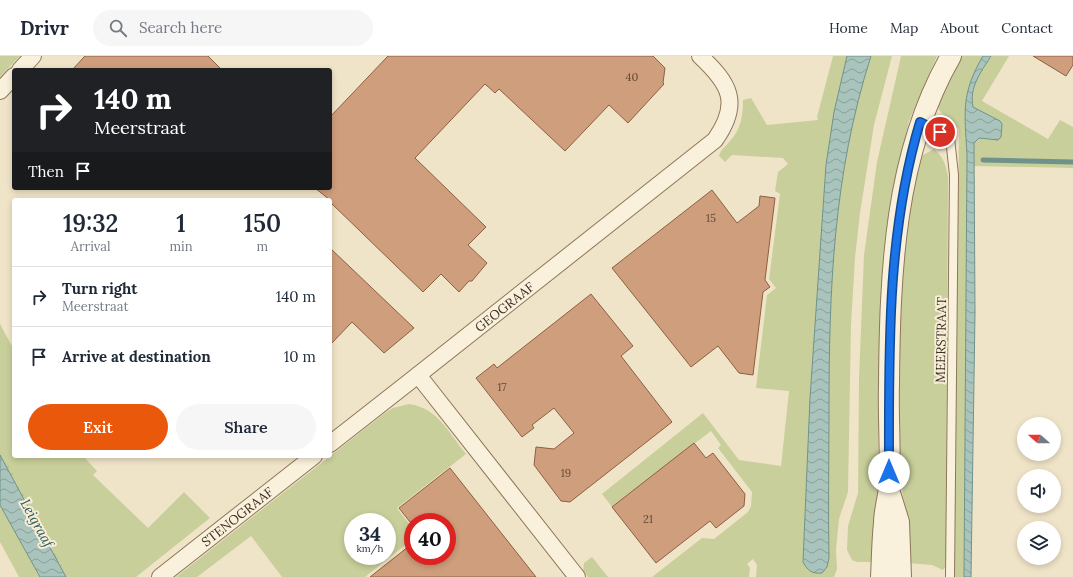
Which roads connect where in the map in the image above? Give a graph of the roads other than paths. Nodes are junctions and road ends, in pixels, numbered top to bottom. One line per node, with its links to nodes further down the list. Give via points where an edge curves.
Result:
1 (33, 56): 4 (street)
2 (700, 56): 8 (street, GEOGRAAF, via 725,83 729,94 728,118 715,140)
3 (950, 56): 7 (street)
4 (22, 68)
5 (12, 78): 6 (street)
6 (0, 91)
7 (920, 122): 11 (street, via 904,183 893,267); 16 (lane, MEERSTRAAT, via 950,138 954,175)
8 (418, 375): 9 (street); 15 (street)
9 (332, 442)
10 (311, 458): 14 (street, STENOGRAAF)
11 (889, 487): 12 (street); 13 (street, via 899,522)
12 (881, 573)
13 (901, 573)
14 (160, 577)
15 (577, 577)
16 (950, 577)

